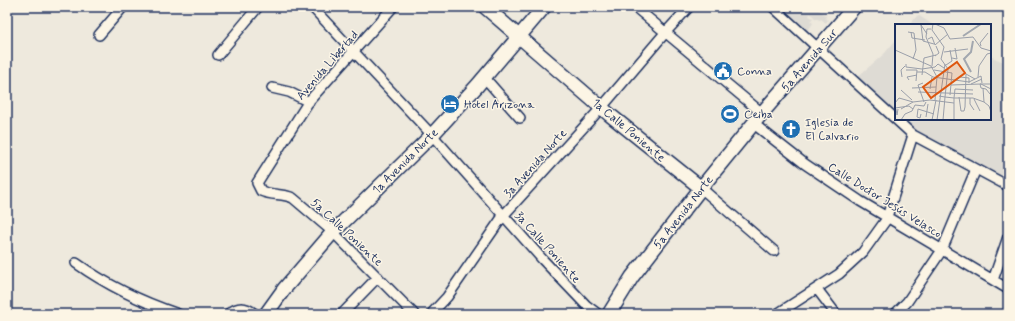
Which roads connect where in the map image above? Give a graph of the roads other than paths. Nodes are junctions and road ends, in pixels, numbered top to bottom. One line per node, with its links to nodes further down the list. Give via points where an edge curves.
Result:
1 (123, 7): 12 (street)
2 (258, 7): 16 (street)
3 (312, 7): 15 (street, 3a Calle Poniente)
4 (393, 7): 15 (street, Avenida Libertad)
5 (485, 7): 13 (street, 1a Calle Poniente)
6 (544, 7): 13 (street, 1a Avenida Norte)
7 (635, 7): 11 (street)
8 (689, 7): 11 (street, 3a Avenida Norte)
9 (773, 7): 14 (street)
10 (854, 7): 14 (street, 5a Avenida Sur)
11 (665, 33): 20 (street, 3a Avenida Norte); 21 (street)
12 (99, 35)
13 (520, 37): 17 (street, 1a Avenida Norte); 20 (street, 1a Calle Poniente)
14 (819, 48): 21 (street, 5a Avenida Sur); 23 (street)
15 (354, 52): 19 (street, Avenida Libertad); 26 (street, 3a Calle Poniente)
16 (218, 55)
17 (484, 77): 22 (street); 26 (street, 1a Avenida Norte)
18 (272, 88): 19 (street, via 289,92)
19 (309, 102): 29 (street, Avenida Libertad)
20 (602, 107): 31 (street, 1a Calle Poniente); 32 (street, 3a Avenida Norte)
21 (762, 113): 25 (street, 5a Avenida Norte)
22 (520, 118)
23 (895, 118)
24 (897, 120): 27 (street)
25 (754, 124): 31 (street, 5a Avenida Norte); 33 (street, Calle Doctor Jesús Velasco, via 805,164)
26 (432, 135): 32 (street, 3a Calle Poniente); 34 (street, 1a Avenida Norte)
27 (913, 135): 28 (street); 33 (street)
28 (976, 169): 30 (street); 36 (street)
29 (257, 183): 34 (street, 5a Calle Poniente, via 261,191 293,198)
30 (1008, 186)
31 (700, 188): 37 (street, 1a Calle Poniente); 51 (street, 5a Avenida Norte, via 632,277)
32 (503, 216): 49 (street, 3a Avenida Norte, via 447,297); 50 (street, 3a Calle Poniente, via 586,305)
33 (887, 217): 36 (street, Calle Doctor Jesús Velasco); 41 (street, via 863,252 839,274)
34 (333, 232): 39 (street, 5a Calle Poniente); 46 (street, 1a Avenida Norte)
35 (1008, 237): 40 (street)
36 (942, 250): 40 (street, Calle Doctor Jesús Velasco); 54 (street, via 907,302)
37 (774, 251)
38 (76, 264): 43 (street, via 116,288)
39 (378, 277): 47 (street); 48 (street, 5a Calle Poniente)
40 (993, 280): 42 (street, Calle Doctor Jesús Velasco)
41 (817, 289): 52 (street); 53 (street)
42 (1008, 289)
43 (178, 314)
44 (228, 314): 45 (street, via 241,307)
45 (255, 314)
46 (266, 314)
47 (342, 314)
48 (414, 314)
49 (431, 314)
50 (598, 314)
51 (609, 314)
52 (777, 314)
53 (836, 314)
54 (895, 314)

